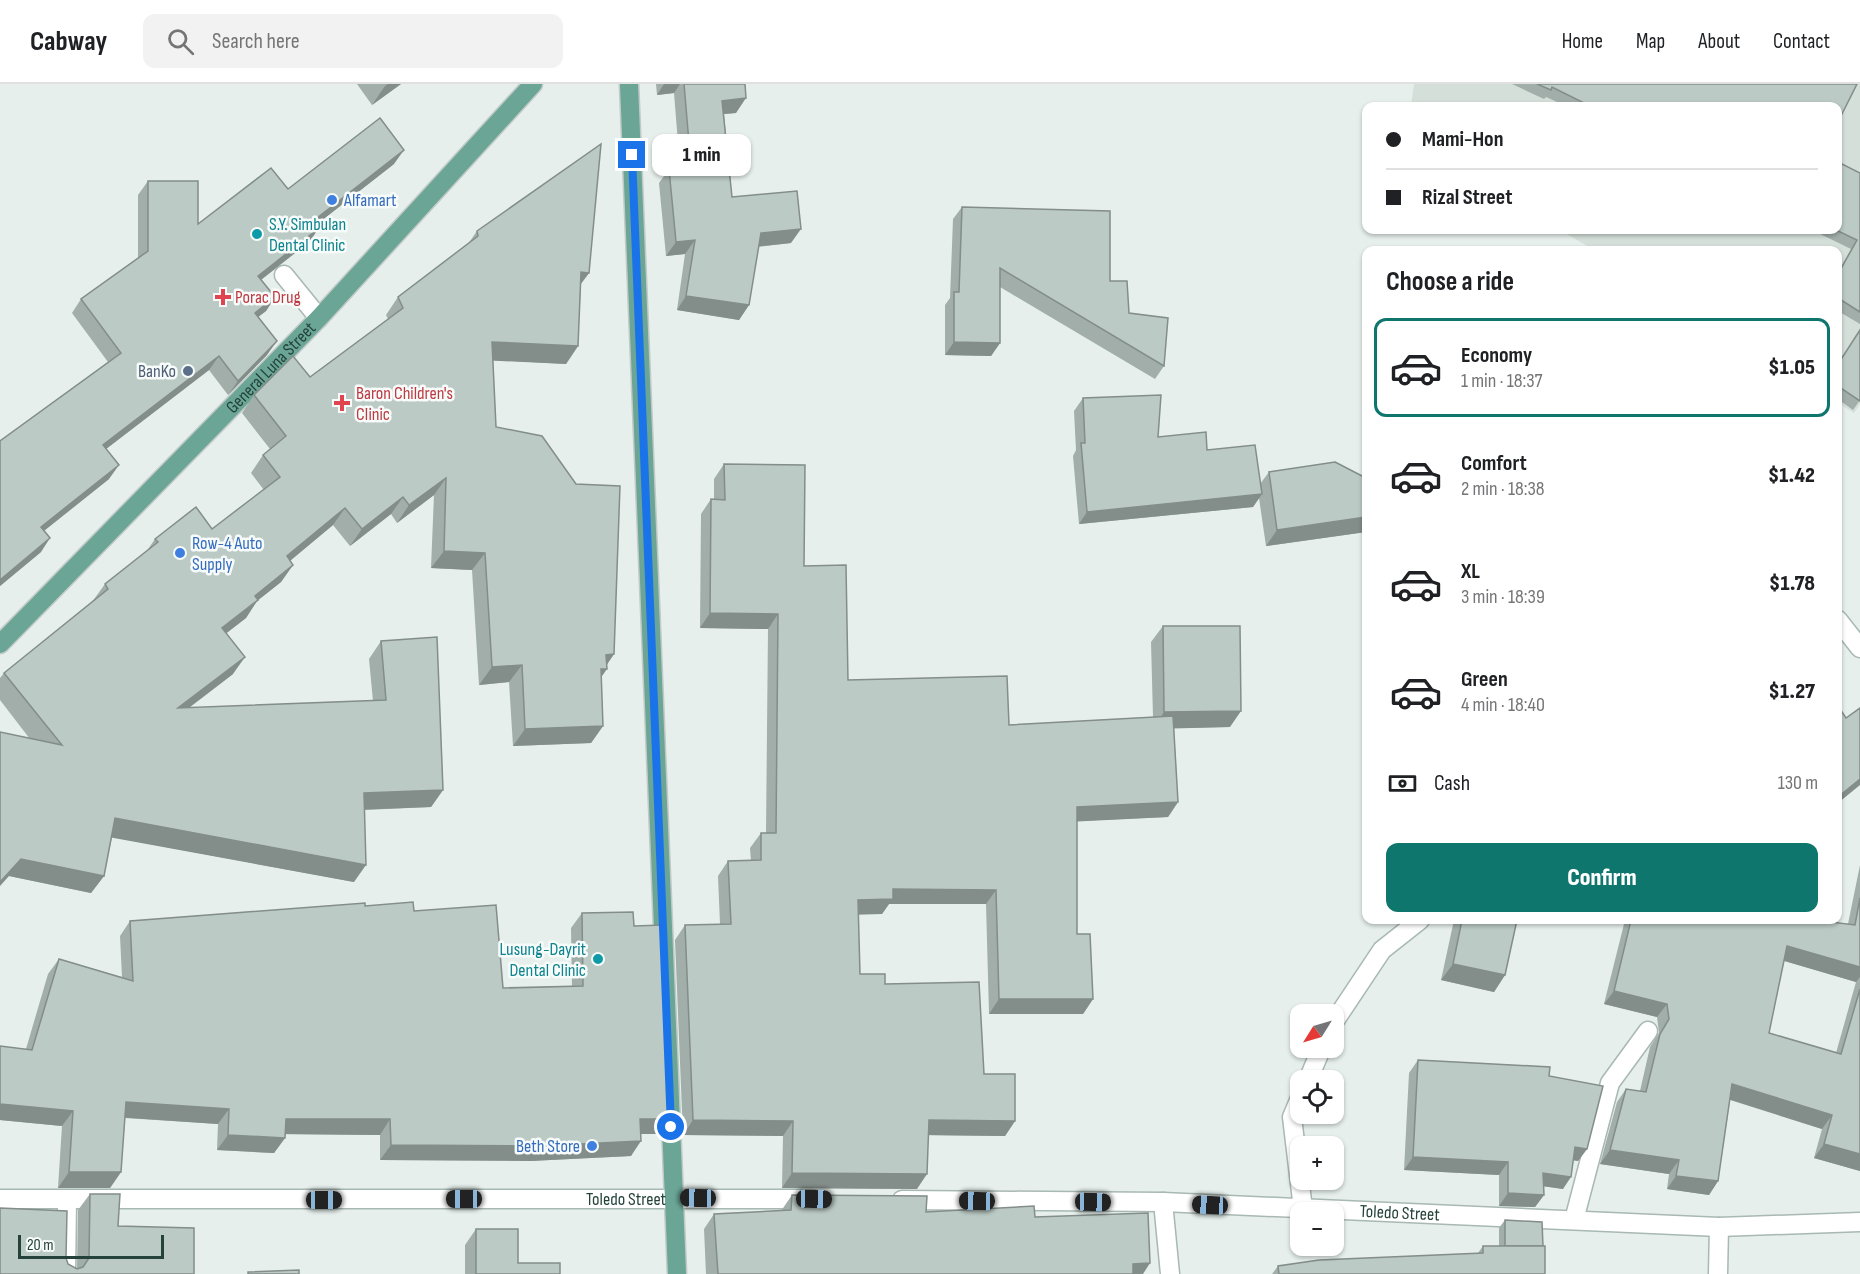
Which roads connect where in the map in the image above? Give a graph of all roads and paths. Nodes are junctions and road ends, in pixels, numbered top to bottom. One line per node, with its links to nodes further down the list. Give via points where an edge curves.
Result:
1 (532, 84): 4 (main road, General Luna Street)
2 (629, 84): 12 (main road)
3 (284, 275): 4 (street)
4 (319, 318): 6 (main road, General Luna Street)
5 (1842, 625): 7 (street)
6 (0, 644)
7 (1860, 648)
8 (1415, 924): 9 (street, via 1382,950)
9 (1344, 1007)
10 (1648, 1031): 21 (street, via 1610,1083)
11 (1293, 1124): 18 (street)
12 (674, 1198): 14 (street, Toledo Street); 16 (street, Toledo Street); 25 (main road)
13 (0, 1199): 16 (street, Toledo Street)
14 (829, 1200)
15 (889, 1200): 17 (street, Toledo Street)
16 (67, 1201): 24 (street)
17 (1163, 1202): 19 (street, Toledo Street); 26 (street)
18 (1302, 1202)
19 (1290, 1208)
20 (1344, 1211): 21 (street, Toledo Street)
21 (1574, 1220): 23 (street, Toledo Street)
22 (1860, 1222): 23 (street, Toledo Street)
23 (1719, 1227): 27 (street)
24 (66, 1274)
25 (677, 1274)
26 (1170, 1274)
27 (1718, 1274)

